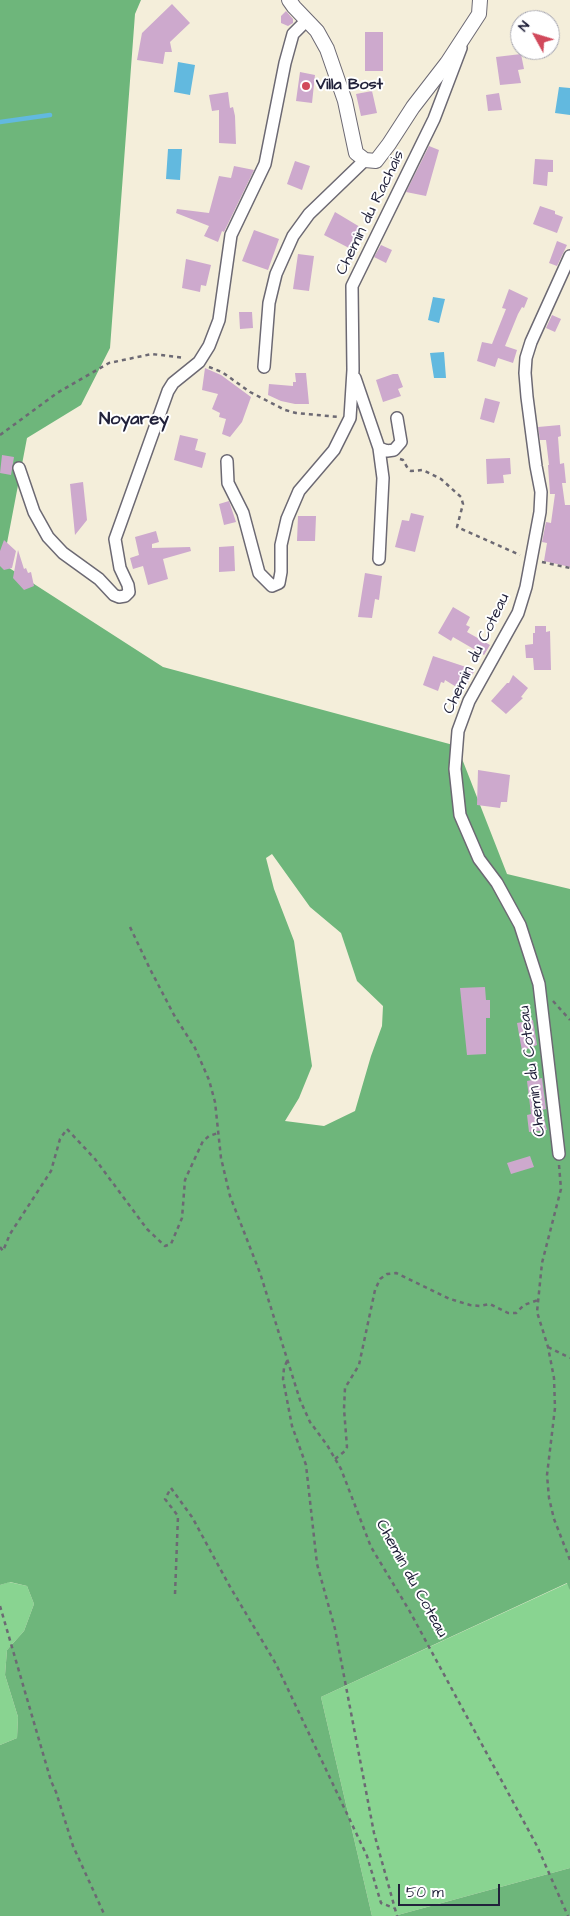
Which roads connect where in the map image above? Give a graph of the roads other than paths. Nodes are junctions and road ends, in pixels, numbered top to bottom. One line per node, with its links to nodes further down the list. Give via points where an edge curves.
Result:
1 (289, 0): 3 (street)
2 (480, 0): 4 (street, via 479,14)
3 (306, 21): 5 (street, via 317,31 327,49 345,100 356,153); 12 (street, via 293,34 265,164 231,236 219,320 199,362 168,391 115,539 120,568 128,585 129,592 125,596 114,595 99,579 63,553 48,536 34,512)
4 (467, 32): 5 (street, via 376,161); 8 (street, Chemin du Rachais, via 434,119 352,286)
5 (364, 160): 7 (street, via 309,214 293,236 276,274 269,303)
6 (570, 256): 14 (street, Chemin du Coteau, via 526,358 527,397 541,492 532,560 518,613 469,701 458,731 455,769 460,815 479,859 497,883 520,925 539,984)
7 (264, 368)
8 (352, 370): 10 (street); 11 (street, Chemin du Rachais, via 350,418 334,450 299,490 281,545 279,583 272,586 259,573 243,514 228,483)
9 (397, 418): 10 (street, via 400,442 394,450)
10 (380, 448): 13 (street, via 383,478)
11 (227, 461)
12 (19, 468)
13 (379, 559)
14 (559, 1154)

